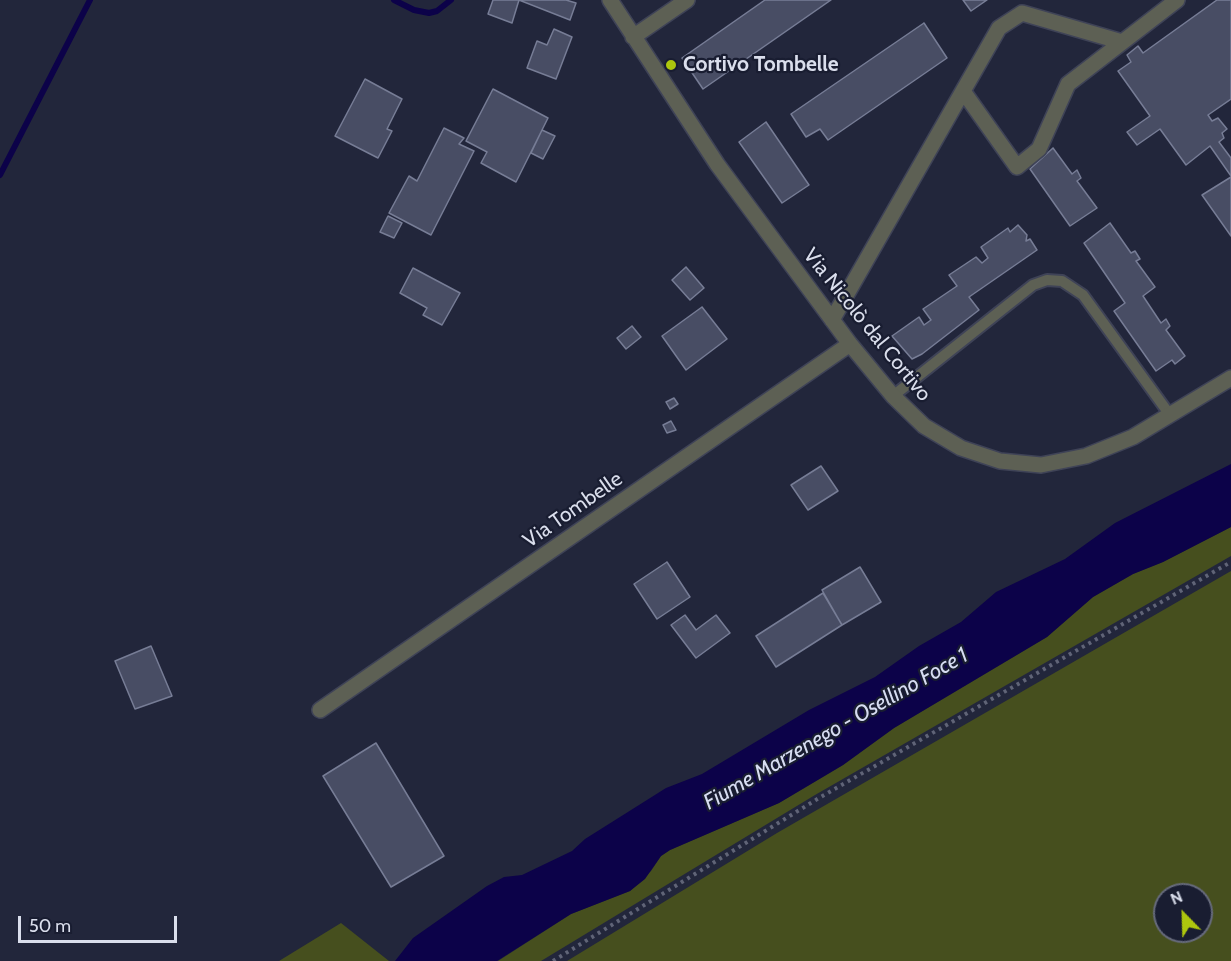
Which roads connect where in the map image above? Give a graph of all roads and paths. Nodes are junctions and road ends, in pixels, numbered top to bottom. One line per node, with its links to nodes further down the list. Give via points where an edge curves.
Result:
1 (610, 0): 4 (street, Via Nicolò dal Cortivo)
2 (687, 0): 4 (street)
3 (1177, 0): 5 (street)
4 (633, 37): 7 (street, Via Nicolò dal Cortivo, via 736,191)
5 (1122, 42): 6 (street, via 1022,13 999,28); 6 (street, via 1068,84 1039,149 1017,167)
6 (963, 91): 7 (street)
7 (832, 320): 8 (street, Via Nicolò dal Cortivo)
8 (850, 344): 10 (street, Via Nicolò dal Cortivo); 13 (street, Via Tombelle)
9 (1231, 378): 11 (street, Via Nicolò dal Cortivo)
10 (893, 396): 11 (street, Via Nicolò dal Cortivo, via 924,426 961,448 1000,461 1041,465 1086,456 1133,437); 11 (lane, via 1033,285 1047,280 1062,281 1083,295)
11 (1170, 415)
12 (1231, 562): 14 (path, via 819,798)
13 (320, 710)
14 (553, 961)

